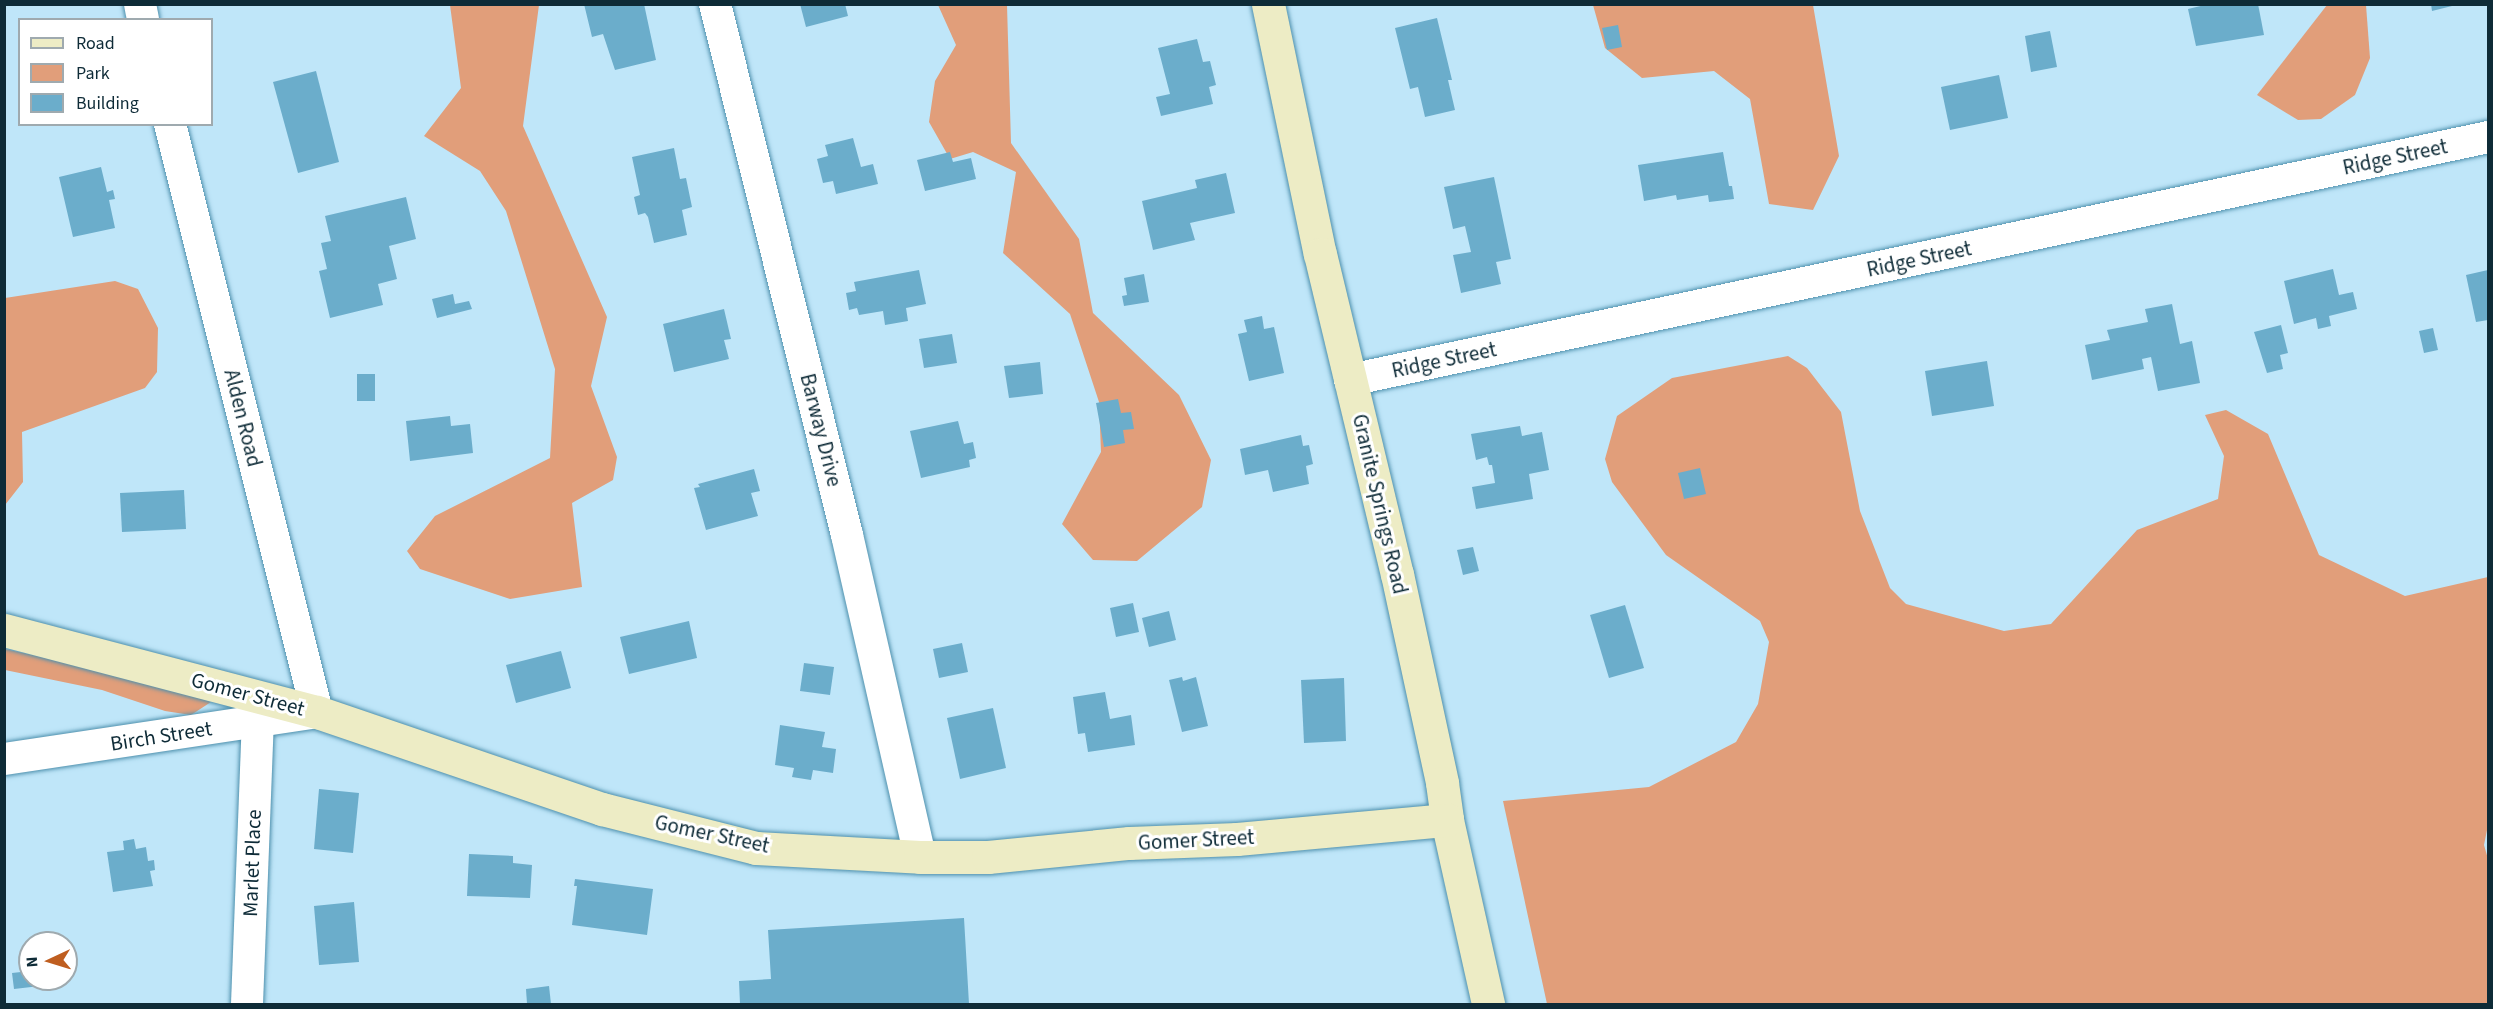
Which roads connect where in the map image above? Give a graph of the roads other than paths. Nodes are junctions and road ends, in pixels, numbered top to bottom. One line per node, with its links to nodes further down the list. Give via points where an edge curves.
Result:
1 (715, 4): 11 (street, Barway Drive, via 847,535)
2 (1268, 4): 5 (street, Granite Springs Road)
3 (170, 126): 7 (street, Alden Road)
4 (2488, 137): 5 (street, Ridge Street)
5 (1350, 380): 10 (street, Granite Springs Road, via 1397,574 1442,783)
6 (4, 630): 7 (street, Gomer Street)
7 (317, 712): 8 (street, Birch Street); 11 (street, Gomer Street, via 602,809 756,848)
8 (258, 721): 9 (street, Birch Street); 12 (street, Marlet Place)
9 (4, 759)
10 (1446, 820): 11 (street, Gomer Street, via 988,857); 13 (street, Granite Springs Road)
11 (920, 857)
12 (248, 1005)
13 (1488, 1005)

